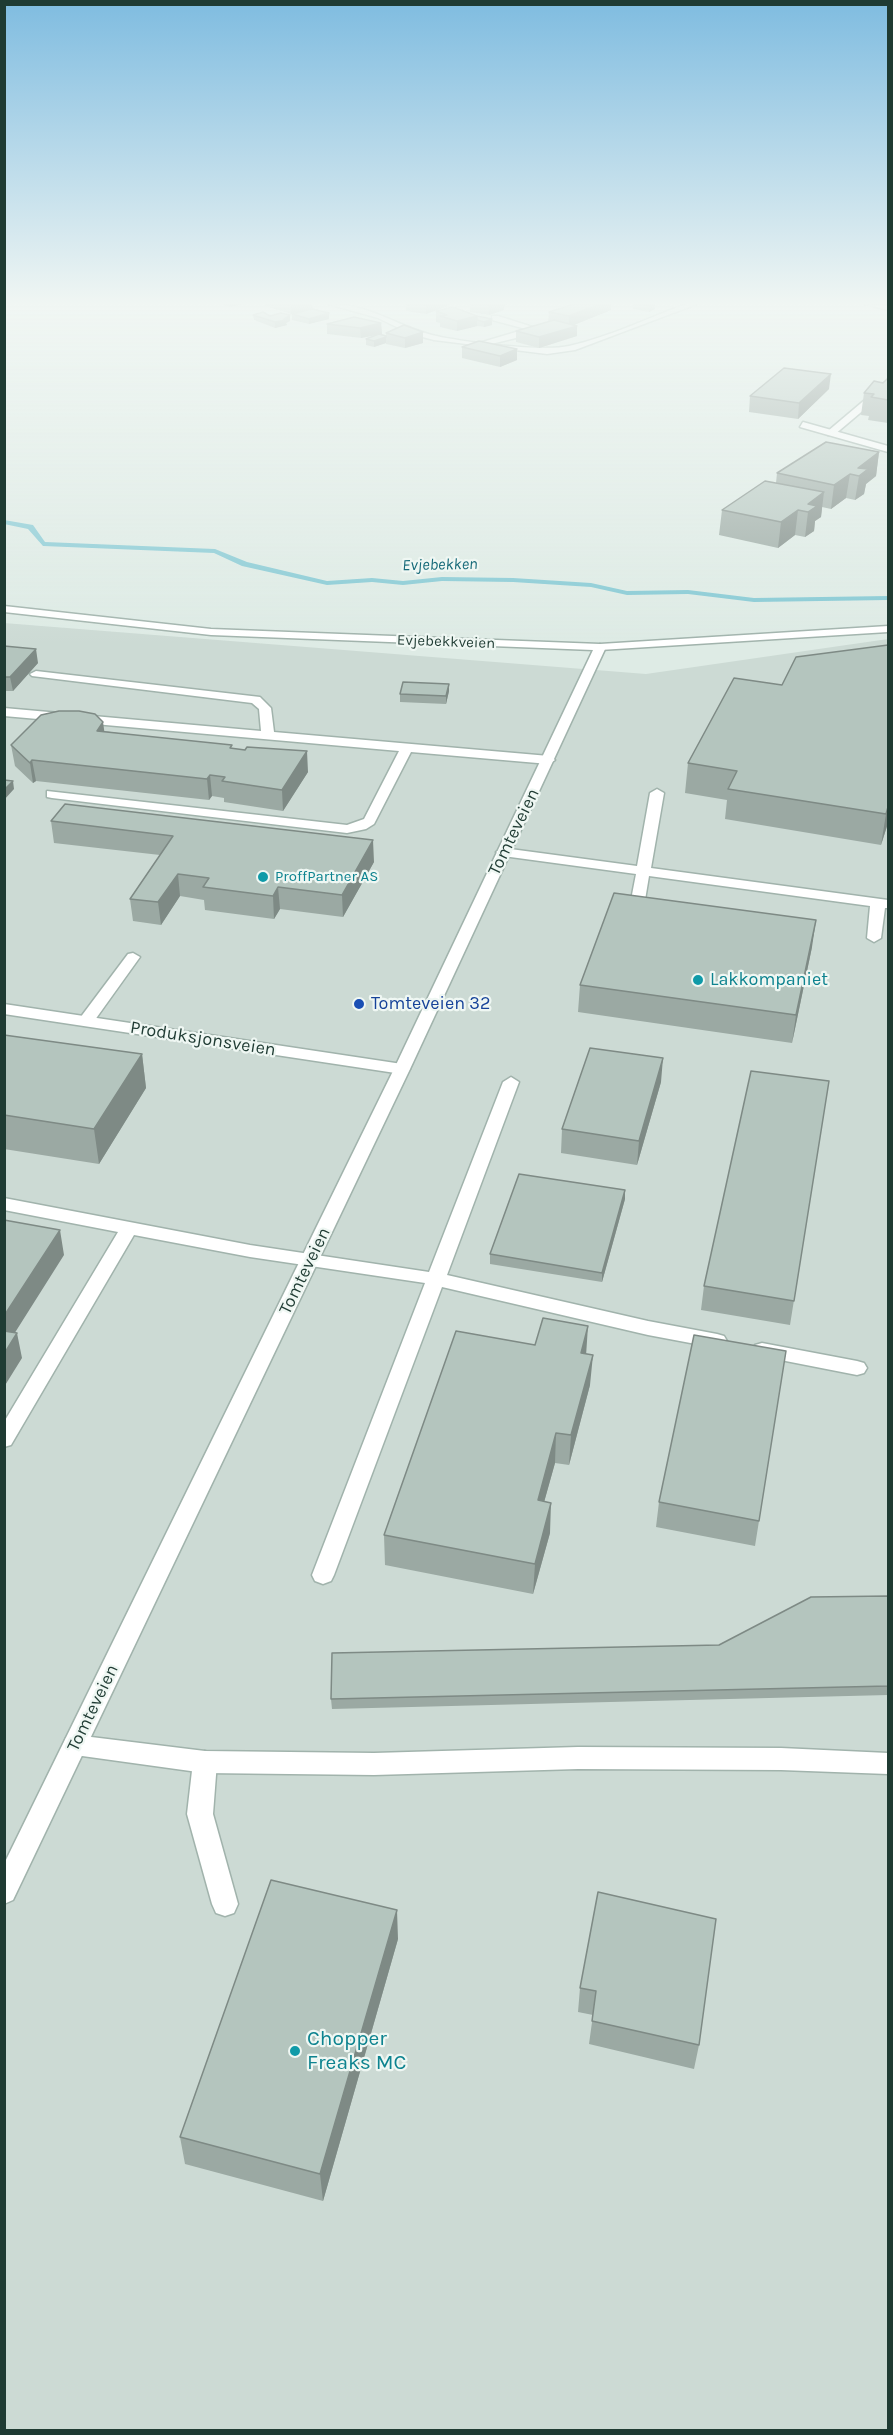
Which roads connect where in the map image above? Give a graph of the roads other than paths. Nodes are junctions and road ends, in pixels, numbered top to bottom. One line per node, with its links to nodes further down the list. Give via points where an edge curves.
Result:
1 (849, 418): 3 (street)
2 (803, 425): 3 (street)
3 (831, 433): 4 (street)
4 (888, 449)
5 (4, 609): 7 (street, Evjebekkveien, via 211,632)
6 (888, 629): 7 (street, Evjebekkveien)
7 (600, 647): 12 (street, Tomteveien)
8 (36, 674): 10 (street, via 256,700 265,708)
9 (4, 712): 10 (street)
10 (268, 735): 11 (street)
11 (407, 747): 12 (street); 14 (street, via 369,821 347,829)
12 (549, 760): 15 (street, Tomteveien)
13 (657, 793): 16 (street)
14 (52, 794)
15 (503, 852): 16 (street); 23 (street, Tomteveien)
16 (644, 871): 17 (street); 18 (street)
17 (638, 900)
18 (883, 903): 19 (street)
19 (874, 938)
20 (133, 957): 22 (street)
21 (4, 1009): 22 (street, Produksjonsveien)
22 (86, 1022): 23 (street, Produksjonsveien)
23 (402, 1069): 27 (street, Tomteveien)
24 (511, 1082): 28 (street)
25 (4, 1204): 26 (street)
26 (129, 1228): 27 (street); 30 (street)
27 (310, 1260): 28 (street); 32 (street, Tomteveien)
28 (437, 1279): 29 (street, via 648,1328); 31 (street)
29 (857, 1368)
30 (4, 1440)
31 (323, 1575)
32 (75, 1745): 33 (street); 35 (street, Tomteveien)
33 (205, 1762): 34 (street, via 375,1764 578,1758); 36 (street, via 200,1814)
34 (888, 1764)
35 (4, 1892)
36 (225, 1904)

